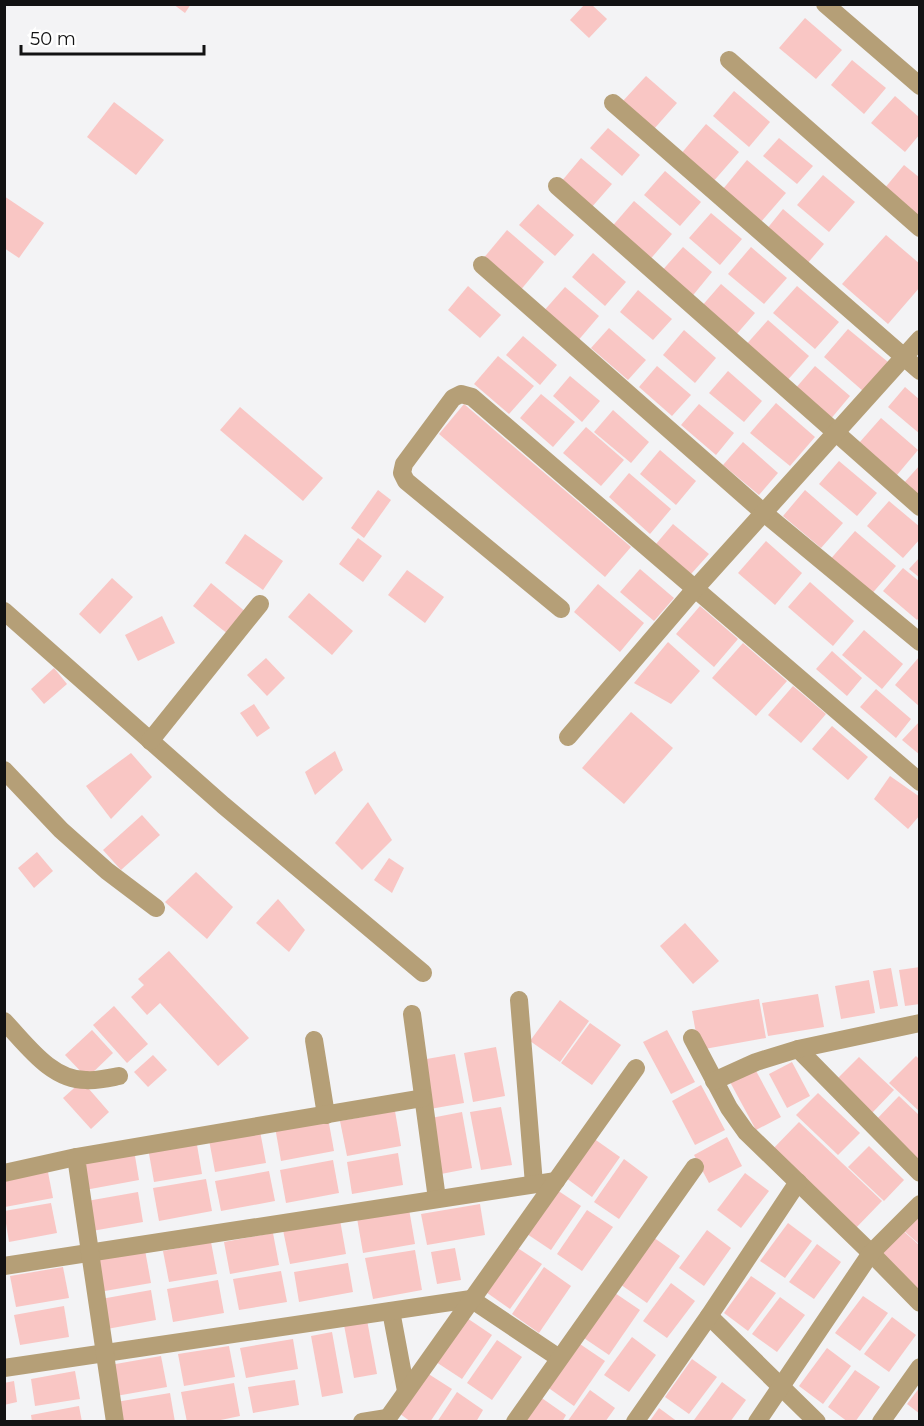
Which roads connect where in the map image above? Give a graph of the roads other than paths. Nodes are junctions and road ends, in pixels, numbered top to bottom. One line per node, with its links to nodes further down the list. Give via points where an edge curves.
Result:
1 (825, 4): 3 (street)
2 (729, 60): 6 (street)
3 (920, 86)
4 (614, 103): 9 (street)
5 (558, 186): 11 (street)
6 (920, 228)
7 (482, 265): 13 (street)
8 (920, 339): 9 (street)
9 (903, 357): 10 (street); 11 (street)
10 (920, 372)
11 (835, 433): 12 (street); 13 (street)
12 (920, 507)
13 (764, 513): 14 (street); 18 (street)
14 (694, 590): 16 (street, via 472,397 461,394 453,398 404,464 402,473 406,481); 19 (street); 22 (street)
15 (260, 604): 20 (street)
16 (561, 609)
17 (4, 611): 20 (street)
18 (920, 642)
19 (568, 737)
20 (150, 741): 24 (street)
21 (4, 770): 23 (street, via 62,830)
22 (920, 783)
23 (156, 908)
24 (423, 973)
25 (519, 1000): 43 (street)
26 (412, 1014): 35 (street)
27 (4, 1021): 33 (street, via 45,1064 64,1076 86,1081)
28 (920, 1023): 31 (street)
29 (692, 1038): 34 (street)
30 (314, 1040): 36 (street)
31 (798, 1049): 34 (street, via 756,1062); 40 (street)
32 (636, 1068): 41 (street)
33 (119, 1076)
34 (714, 1082): 42 (street, via 746,1132)
35 (423, 1098): 36 (street); 44 (street)
36 (326, 1115): 37 (street)
37 (76, 1157): 39 (street); 46 (street)
38 (695, 1167): 54 (street)
39 (4, 1173)
40 (920, 1173)
41 (556, 1181): 43 (street); 49 (street)
42 (798, 1182): 47 (street); 52 (street)
43 (534, 1184): 44 (street)
44 (436, 1199): 46 (street)
45 (920, 1204): 47 (street)
46 (89, 1253): 48 (street); 53 (street)
47 (871, 1253): 50 (street); 57 (street)
48 (4, 1266)
49 (471, 1299): 51 (street); 54 (street); 58 (street)
50 (920, 1303)
51 (391, 1311): 53 (street); 58 (street)
52 (709, 1316): 57 (street); 63 (street)
53 (105, 1353): 56 (street); 60 (street)
54 (560, 1358): 62 (street)
55 (920, 1367): 66 (street)
56 (4, 1368)
57 (781, 1386): 64 (street); 65 (street)
58 (406, 1391): 59 (street)
59 (386, 1420): 61 (street)
60 (115, 1422)
61 (362, 1422)
62 (515, 1422)
63 (636, 1422)
64 (757, 1422)
65 (817, 1422)
66 (881, 1422)

